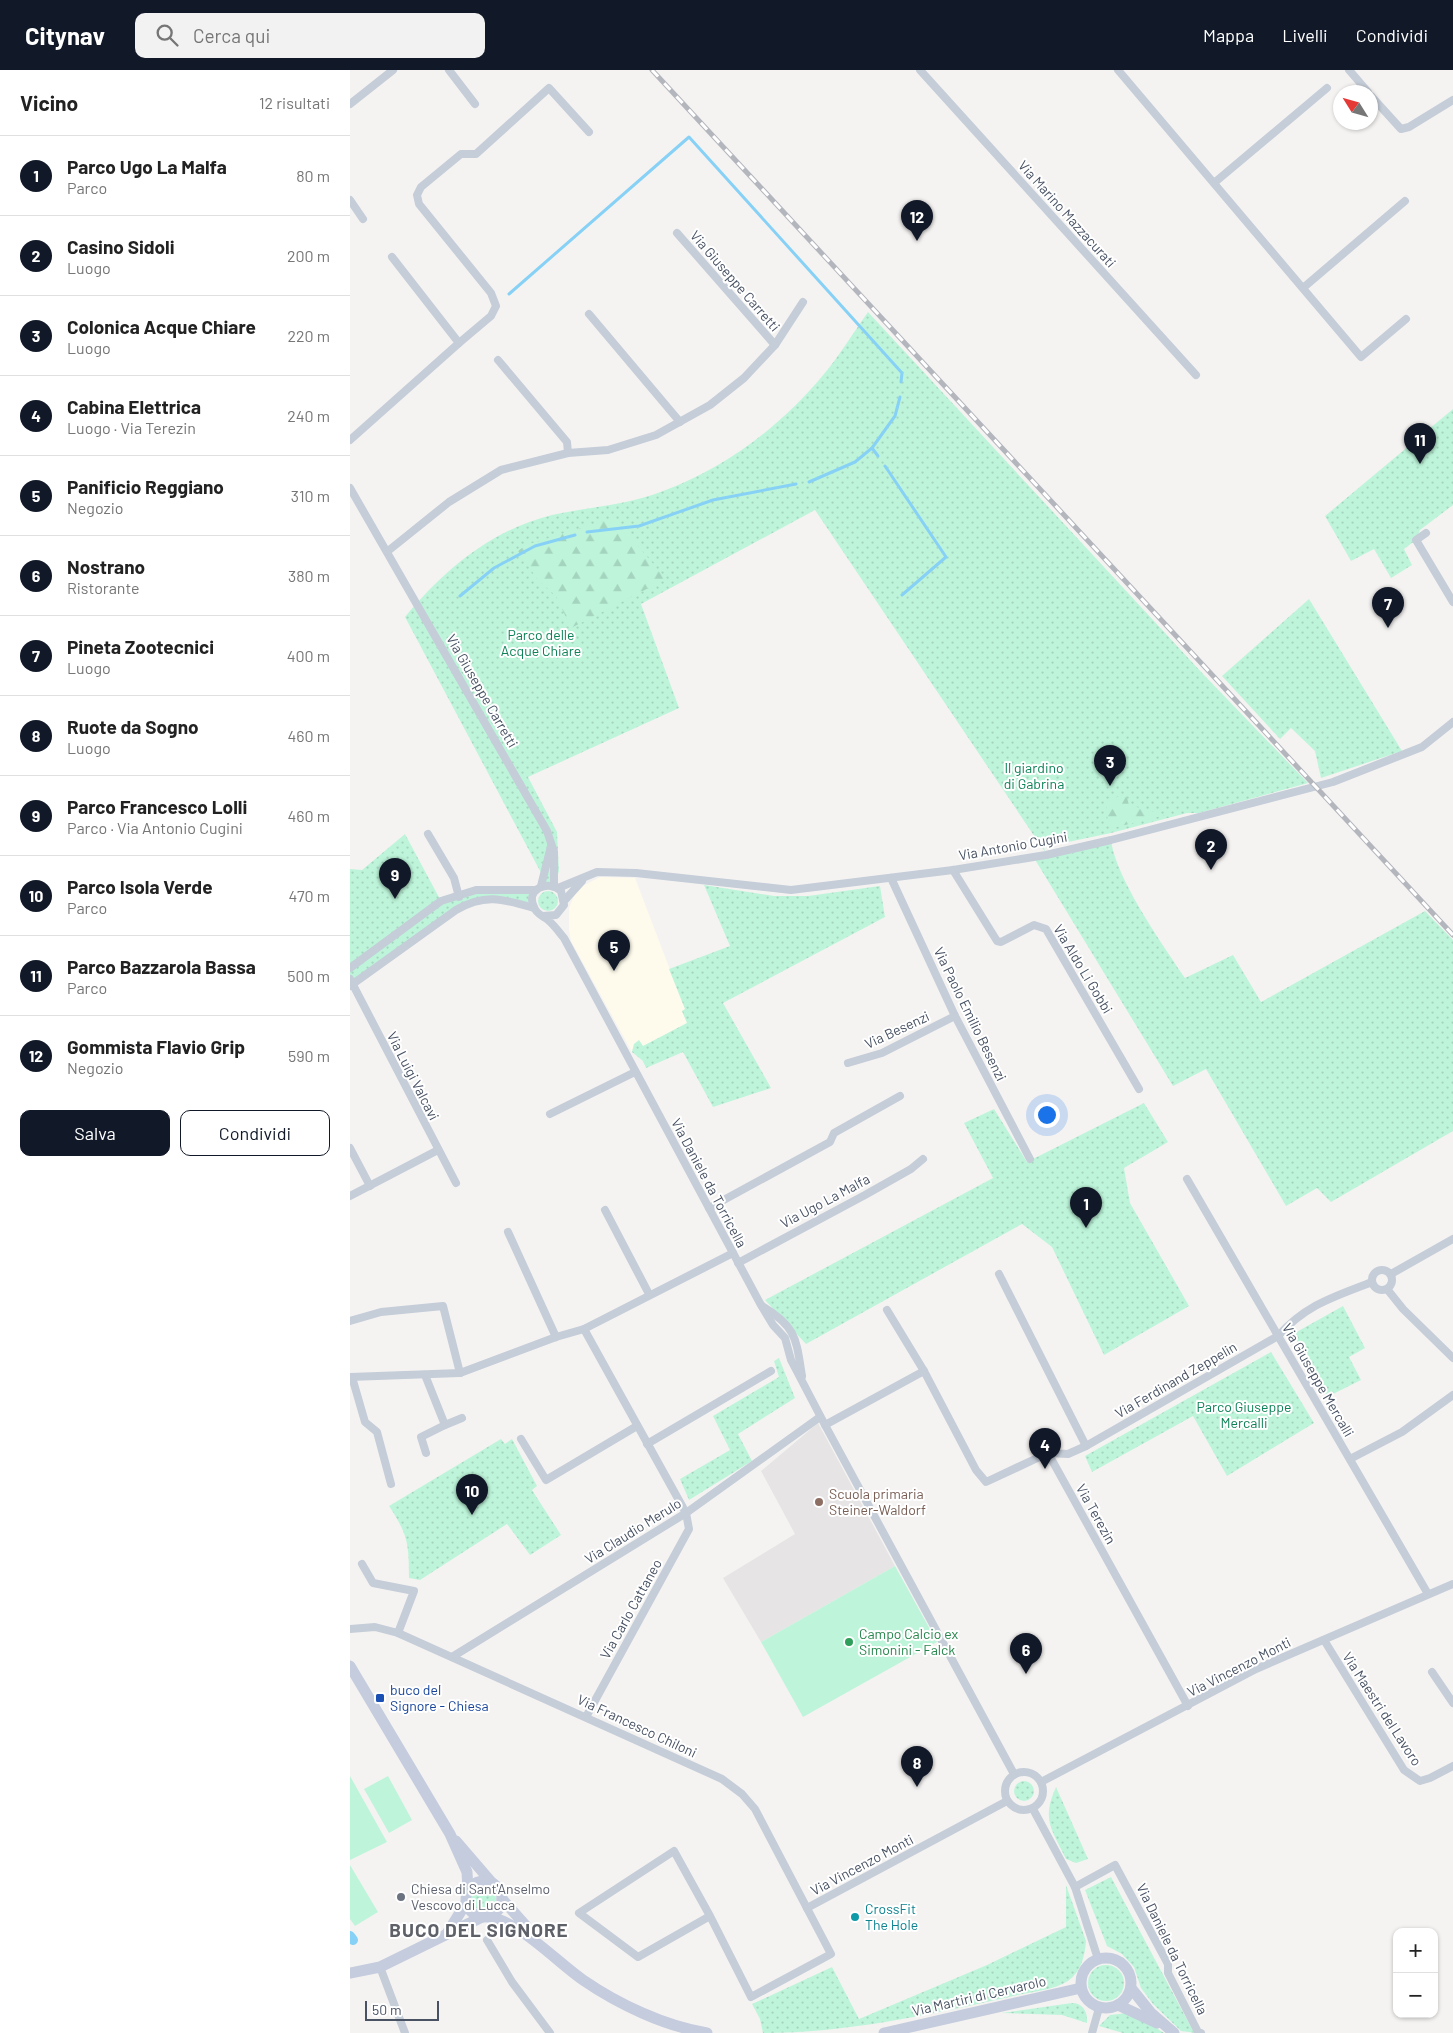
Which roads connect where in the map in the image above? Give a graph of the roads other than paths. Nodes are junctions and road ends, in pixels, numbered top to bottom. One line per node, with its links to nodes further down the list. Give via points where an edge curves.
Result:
1 (393, 70): 9 (street)
2 (449, 70): 10 (street)
3 (920, 70): 26 (street, Via Marino Mazzacurati)
4 (1118, 70): 13 (street)
5 (1349, 70): 6 (street)
6 (1362, 85)
7 (1327, 88): 13 (street)
8 (1453, 100): 11 (street, via 1400,128)
9 (350, 104)
10 (475, 104)
11 (1378, 105)
12 (589, 132): 23 (street, via 549,88 476,154 461,154 421,187 417,195 419,204 491,293 496,306 491,316)
13 (1214, 183): 19 (street)
14 (350, 200): 16 (street)
15 (1405, 201): 19 (street)
16 (363, 219)
17 (677, 233): 24 (street, Via Giuseppe Carretti)
18 (392, 257): 23 (street)
19 (1303, 288): 22 (street, via 1361,357)
20 (803, 302): 24 (street, Via Giuseppe Carretti)
21 (589, 314): 27 (street)
22 (1406, 319)
23 (459, 344): 28 (street)
24 (775, 345): 27 (street, Via Giuseppe Carretti, via 710,405)
25 (498, 360): 29 (street, via 567,442)
26 (1196, 375)
27 (680, 422): 29 (street, Via Giuseppe Carretti, via 656,435 608,450)
28 (350, 440)
29 (568, 453): 32 (street, Via Giuseppe Carretti, via 501,470 449,502)
30 (350, 488): 32 (street, Via Giuseppe Carretti)
31 (1426, 533): 33 (street, via 1416,540)
32 (388, 551): 37 (street, Via Giuseppe Carretti)
33 (1450, 592): 34 (street)
34 (1453, 602)
35 (1453, 722): 38 (street, Via Antonio Cugini, via 1422,747 1333,782 1111,840)
36 (428, 834): 43 (street, via 454,878)
37 (552, 844): 41 (street, Via Giuseppe Carretti); 42 (street)
38 (953, 870): 39 (street, Via Antonio Cugini); 55 (street, Via Aldo Li Gobbi, via 997,941 1001,942 1034,925 1046,929)
39 (891, 878): 40 (street, Via Antonio Cugini, via 791,890 636,873 597,872); 52 (street, Via Paolo Emilio Besenzi)
40 (583, 879): 41 (street, Via Antonio Cugini); 44 (street)
41 (556, 887): 42 (street, Via Antonio Cugini); 44 (street)
42 (539, 888): 43 (street, Via Antonio Cugini, via 476,890); 46 (street, via 532,898)
43 (458, 894): 45 (street); 50 (street, Via Antonio Cugini, via 441,901)
44 (564, 901): 47 (street)
45 (462, 906): 46 (street, via 484,898 504,899); 51 (street)
46 (534, 908): 48 (street)
47 (560, 912): 48 (street); 49 (street, Via Daniele da Torricella)
48 (543, 916): 49 (street, Via Daniele da Torricella)
49 (564, 938): 54 (street, Via Daniele da Torricella)
50 (350, 968)
51 (351, 983): 59 (street, Via Luigi Valcavi)
52 (955, 1016): 53 (street, Via Besenzi, via 882,1053); 61 (street, Via Paolo Emilio Besenzi)
53 (848, 1064)
54 (635, 1072): 57 (street); 66 (street, Via Daniele da Torricella)
55 (1139, 1089)
56 (900, 1096): 66 (street, via 834,1134 830,1142)
57 (550, 1114)
58 (350, 1148): 64 (street)
59 (438, 1150): 63 (street, Via Luigi Valcavi); 64 (street)
60 (923, 1159): 71 (street, Via Ugo La Malfa, via 911,1169)
61 (1030, 1159)
62 (1187, 1179): 81 (street, Via Giuseppe Mercalli)
63 (456, 1183)
64 (370, 1186): 65 (street)
65 (350, 1196)
66 (709, 1208): 70 (street, Via Daniele da Torricella)
67 (605, 1210): 76 (street)
68 (508, 1232): 82 (street)
69 (1453, 1239): 73 (street)
70 (733, 1253): 71 (street, Via Daniele da Torricella); 76 (street)
71 (738, 1263): 77 (street, Via Daniele da Torricella)
72 (999, 1274): 98 (street)
73 (1391, 1274): 74 (street, via 1380,1270); 75 (street, via 1393,1280)
74 (1372, 1282): 75 (street, via 1376,1288); 81 (street, Via Ferdinand Zeppelin, via 1332,1297 1295,1317)
75 (1387, 1289): 83 (street)
76 (649, 1294): 80 (street)
77 (761, 1305): 89 (street, Via Daniele da Torricella, via 785,1338 791,1360); 89 (street, Via Daniele da Torricella, via 792,1330 798,1342)
78 (887, 1310): 85 (street)
79 (350, 1321): 86 (street, via 381,1312 443,1306)
80 (584, 1329): 82 (street); 95 (street)
81 (1278, 1336): 98 (street, Via Ferdinand Zeppelin); 101 (street, Via Giuseppe Mercalli)
82 (556, 1337): 86 (street)
83 (1453, 1358)
84 (771, 1371): 97 (street)
85 (924, 1371): 94 (street); 100 (street, via 976,1470 986,1482)
86 (460, 1373): 87 (street)
87 (425, 1376): 88 (street); 93 (street)
88 (351, 1377): 102 (street, via 365,1422 377,1432)
89 (803, 1380): 91 (street, Via Daniele da Torricella)
90 (1453, 1395): 101 (street, via 1402,1432)
91 (820, 1417): 94 (street, Via Daniele da Torricella); 103 (street, Via Claudio Merulo)
92 (462, 1418): 93 (street)
93 (445, 1425): 99 (street, via 421,1437)
94 (825, 1425): 117 (street, Via Daniele da Torricella)
95 (636, 1426): 96 (street, via 546,1480); 97 (street)
96 (521, 1438)
97 (647, 1444): 103 (street)
98 (1086, 1446): 100 (street, Via Ferdinand Zeppelin, via 1068,1454)
99 (426, 1453)
100 (1048, 1453): 114 (street, Via Terezin)
101 (1350, 1459): 106 (street, Via Giuseppe Mercalli)
102 (391, 1484)
103 (686, 1513): 110 (street, Via Claudio Merulo); 115 (street, Via Carlo Cattaneo, via 689,1529)
104 (362, 1564): 108 (street, via 373,1584 414,1591)
105 (1453, 1584): 106 (street, Via Vincenzo Monti)
106 (1428, 1594): 109 (street, Via Vincenzo Monti)
107 (350, 1629): 108 (street, Via Francesco Chiloni, via 375,1627)
108 (398, 1633): 110 (street, Via Francesco Chiloni)
109 (1324, 1640): 114 (street, Via Vincenzo Monti, via 1256,1669); 116 (street, Via Maestri del Lavoro, via 1411,1777 1420,1781)
110 (452, 1657): 115 (street, Via Francesco Chiloni)
111 (350, 1666): 121 (main road)
112 (1432, 1672): 113 (street)
113 (1453, 1703)
114 (1188, 1706): 118 (street, Via Vincenzo Monti)
115 (586, 1717): 127 (street, Via Francesco Chiloni, via 722,1779 742,1794 755,1809)
116 (1453, 1766)
117 (1014, 1774): 118 (street, via 1026,1772); 119 (street, via 1004,1789)
118 (1041, 1782): 120 (street, via 1041,1800)
119 (1007, 1801): 120 (street, via 1016,1809 1027,1811); 127 (street, Via Vincenzo Monti)
120 (1033, 1808): 123 (street)
121 (450, 1834): 122 (main road); 124 (main road, via 466,1872)
122 (494, 1884): 124 (main road, via 480,1882); 125 (main road)
123 (1076, 1887): 133 (street); 141 (street, Via Daniele da Torricella, via 1115,1865)
124 (468, 1890): 126 (main road)
125 (502, 1900): 129 (main road, via 498,1910); 131 (main road, via 526,1926)
126 (466, 1903): 129 (main road, via 472,1913); 130 (main road)
127 (807, 1908): 128 (street, Via Vincenzo Monti, via 831,1954 751,1997)
128 (710, 1916): 128 (street, via 638,1957 579,1913 674,1851)
129 (485, 1917): 130 (main road); 131 (main road, via 500,1918)
130 (448, 1932): 134 (main road)
131 (533, 1939): 144 (main road, via 584,1980 614,1998 651,2015)
132 (487, 1940): 143 (street, via 512,1982)
133 (1098, 1959): 136 (main road, via 1086,1967); 137 (main road, via 1113,1959 1126,1967)
134 (380, 1967): 135 (main road); 142 (street)
135 (350, 1973)
136 (1081, 1988): 139 (main road, via 1087,2000); 145 (main road, Via Martiri di Cervarolo)
137 (1131, 1988): 138 (main road); 140 (main road)
138 (1118, 2006): 139 (main road); 140 (main road)
139 (1098, 2008): 146 (street)
140 (1170, 2030)
141 (1200, 2032)
142 (405, 2033)
143 (550, 2033)
144 (707, 2033)
145 (884, 2033)
146 (1092, 2033)

